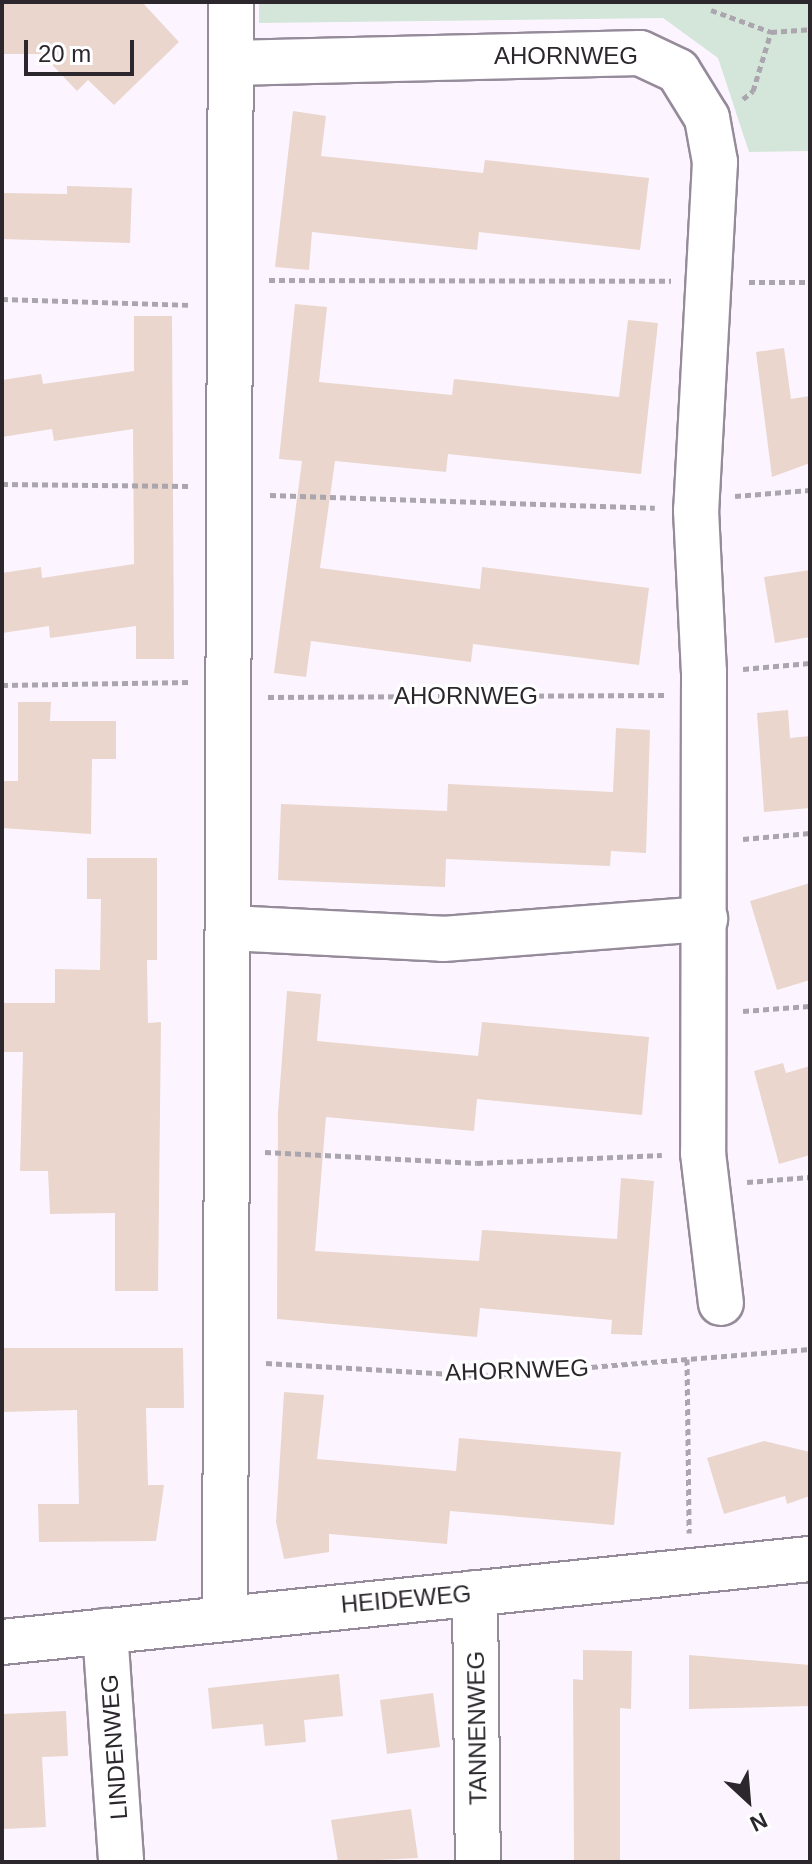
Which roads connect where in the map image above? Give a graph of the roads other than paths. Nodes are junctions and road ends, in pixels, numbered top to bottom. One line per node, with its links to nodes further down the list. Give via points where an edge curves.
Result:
1 (231, 2): 2 (street)
2 (231, 63): 3 (street, AHORNWEG, via 640,53 660,59 693,88 710,129 709,282 696,504 704,683); 4 (street)
3 (705, 919): 4 (street, via 443,939); 5 (street, AHORNWEG, via 704,1169)
4 (229, 928): 8 (street, via 223,1150)
5 (721, 1303)
6 (810, 1559): 7 (street, HEIDEWEG)
7 (475, 1593): 8 (street, HEIDEWEG); 12 (street, TANNENWEG)
8 (225, 1618): 9 (street, HEIDEWEG)
9 (105, 1631): 10 (street, HEIDEWEG); 11 (street, LINDENWEG)
10 (2, 1642)
11 (121, 1862)
12 (478, 1862)

